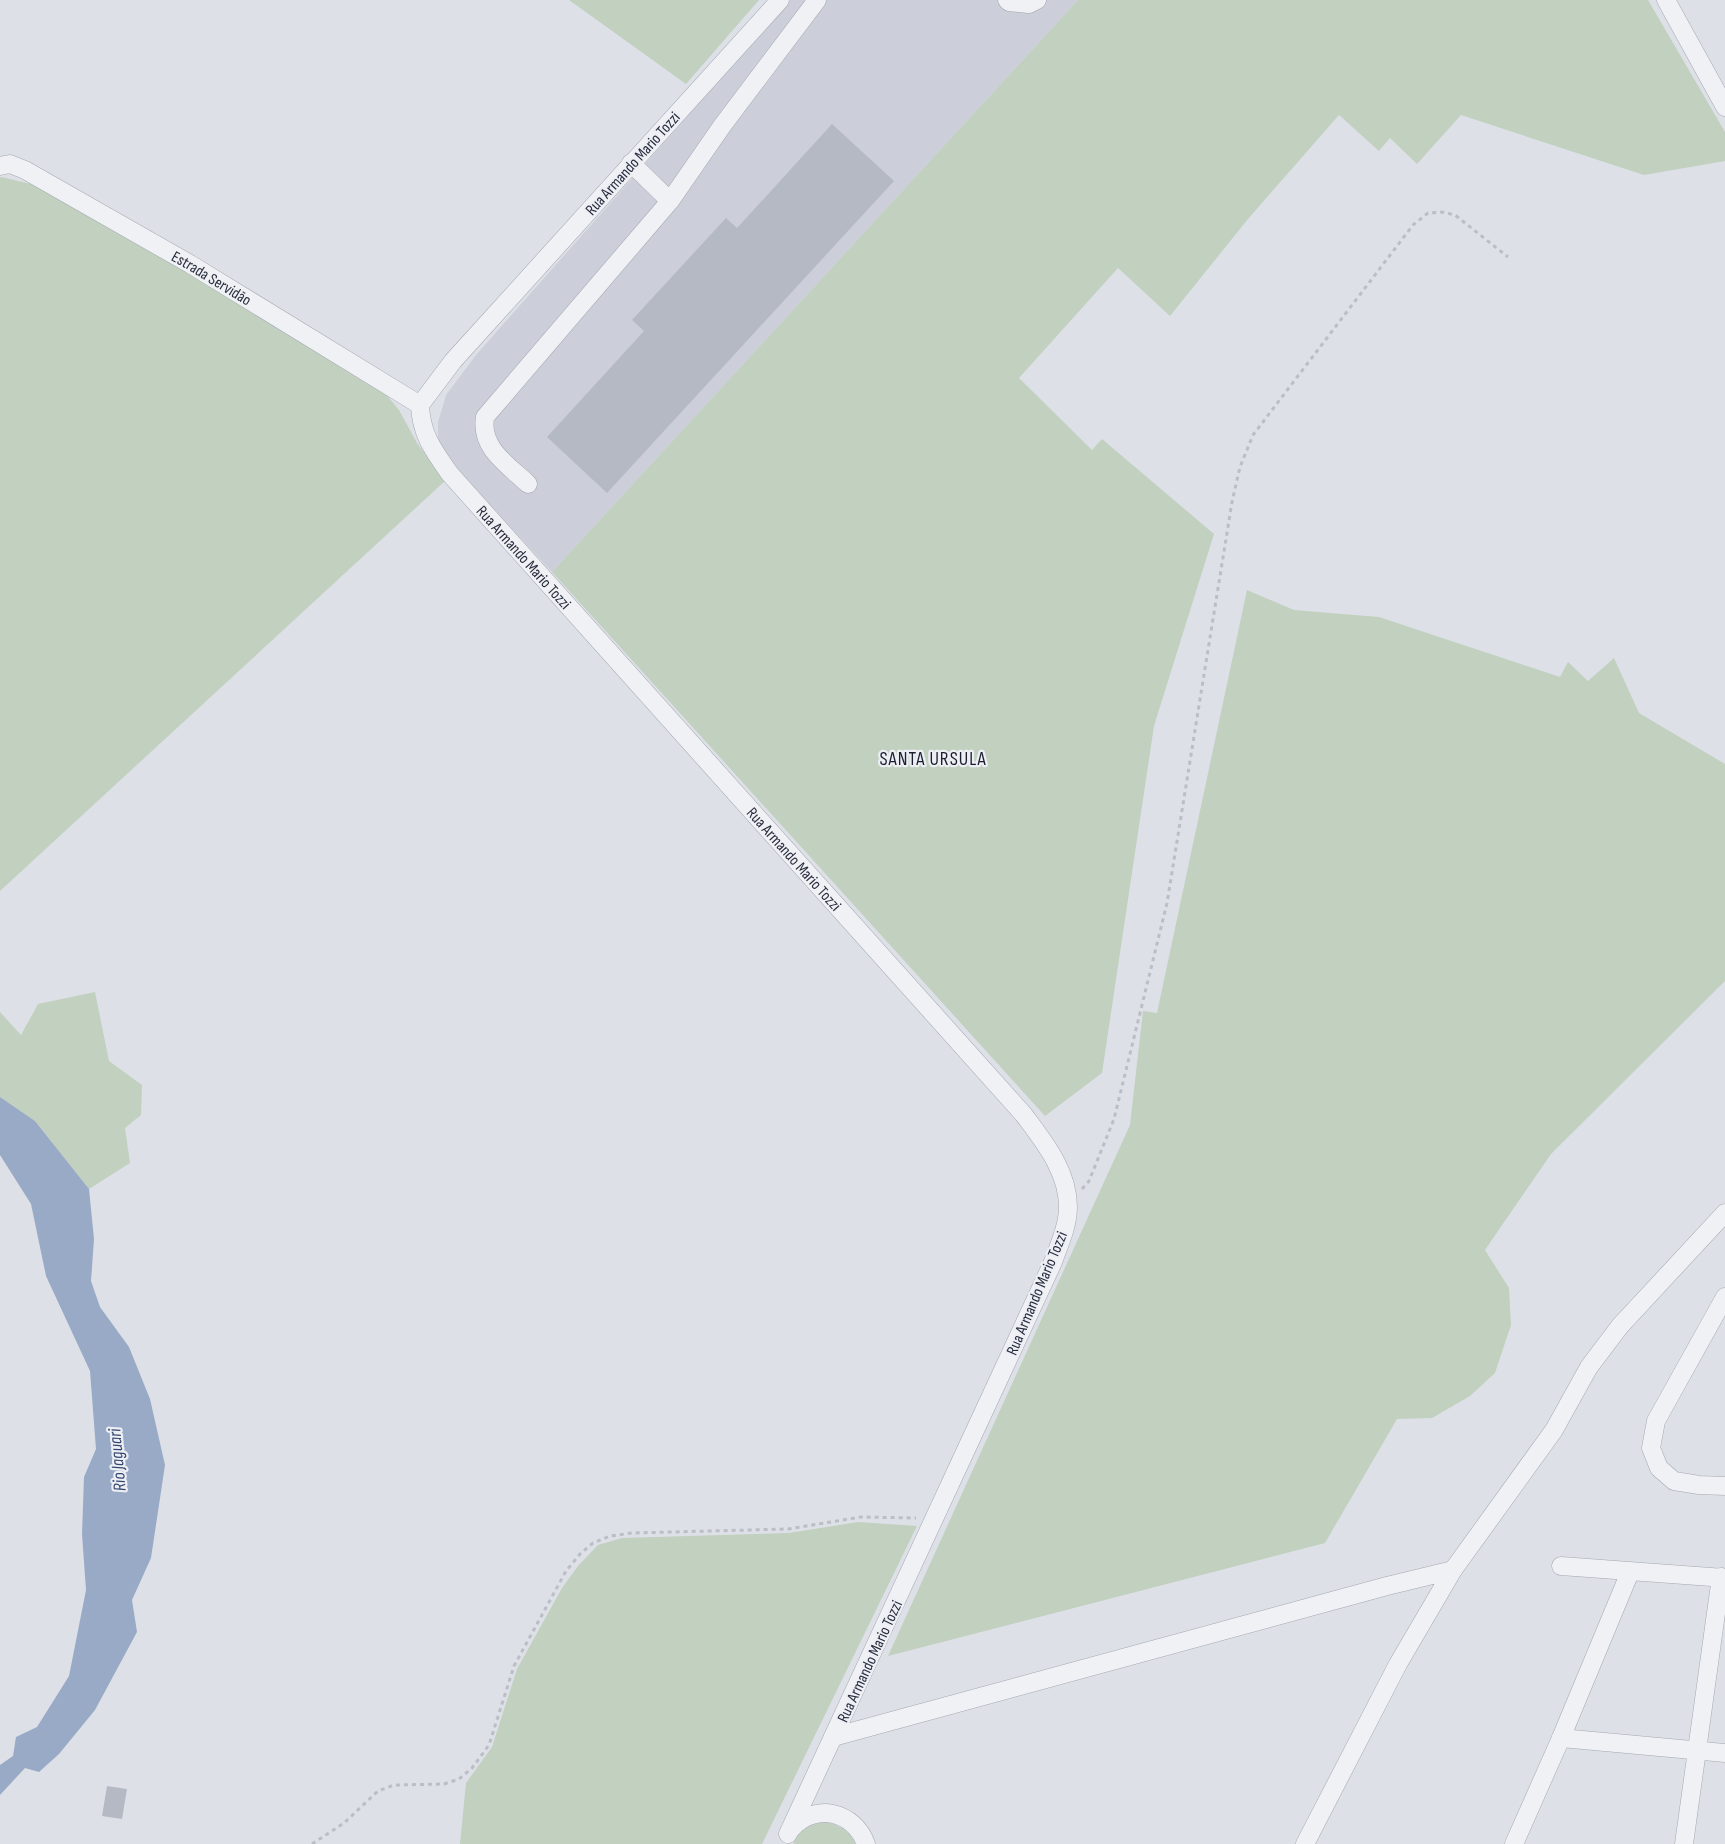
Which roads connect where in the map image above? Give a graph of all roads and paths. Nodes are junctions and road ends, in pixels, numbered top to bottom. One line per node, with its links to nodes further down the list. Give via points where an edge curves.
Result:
1 (780, 0): 7 (street, Rua Armando Mario Tozzi)
2 (817, 0): 9 (street)
3 (1007, 0): 4 (street, via 1030,4)
4 (1037, 0)
5 (1666, 0): 6 (street)
6 (1725, 107)
7 (631, 163): 9 (street); 11 (street, Rua Armando Mario Tozzi, via 453,361)
8 (0, 166): 11 (street, Estrada Servidão, via 10,164 33,175 190,264)
9 (670, 201): 12 (street, via 485,417 486,438 492,448)
10 (1508, 257): 13 (path, via 1455,215 1428,213 1413,225 1253,434 1240,467 1232,502 1167,903 1114,1119 1089,1181)
11 (420, 404): 13 (street, Rua Armando Mario Tozzi, via 423,430 450,474 1024,1115 1055,1160 1066,1184)
12 (528, 484)
13 (1068, 1208): 17 (street, Rua Armando Mario Tozzi, via 1064,1234 1053,1262)
14 (1725, 1213): 19 (street, via 1620,1326 1589,1367 1554,1430)
15 (1725, 1297): 16 (street, via 1656,1421 1651,1448 1659,1468 1674,1481)
16 (1725, 1486)
17 (934, 1518): 22 (street, Rua Armando Mario Tozzi); 27 (path, via 861,1517 788,1529 632,1533 610,1536 593,1543 566,1571 514,1666 489,1745 472,1768 460,1779 444,1784 394,1785 378,1792 344,1823)
18 (1561, 1566): 20 (street)
19 (1453, 1570): 22 (street); 29 (street, via 1398,1664)
20 (1630, 1572): 21 (street); 23 (street)
21 (1723, 1577): 24 (street)
22 (834, 1737): 26 (street, Rua Armando Mario Tozzi)
23 (1561, 1738): 24 (street); 30 (street)
24 (1696, 1750): 25 (street); 31 (street)
25 (1725, 1753)
26 (784, 1841): 28 (street, via 793,1827 806,1817 823,1813 851,1822)
27 (312, 1844)
28 (866, 1844)
29 (1304, 1844)
30 (1514, 1844)
31 (1684, 1844)

